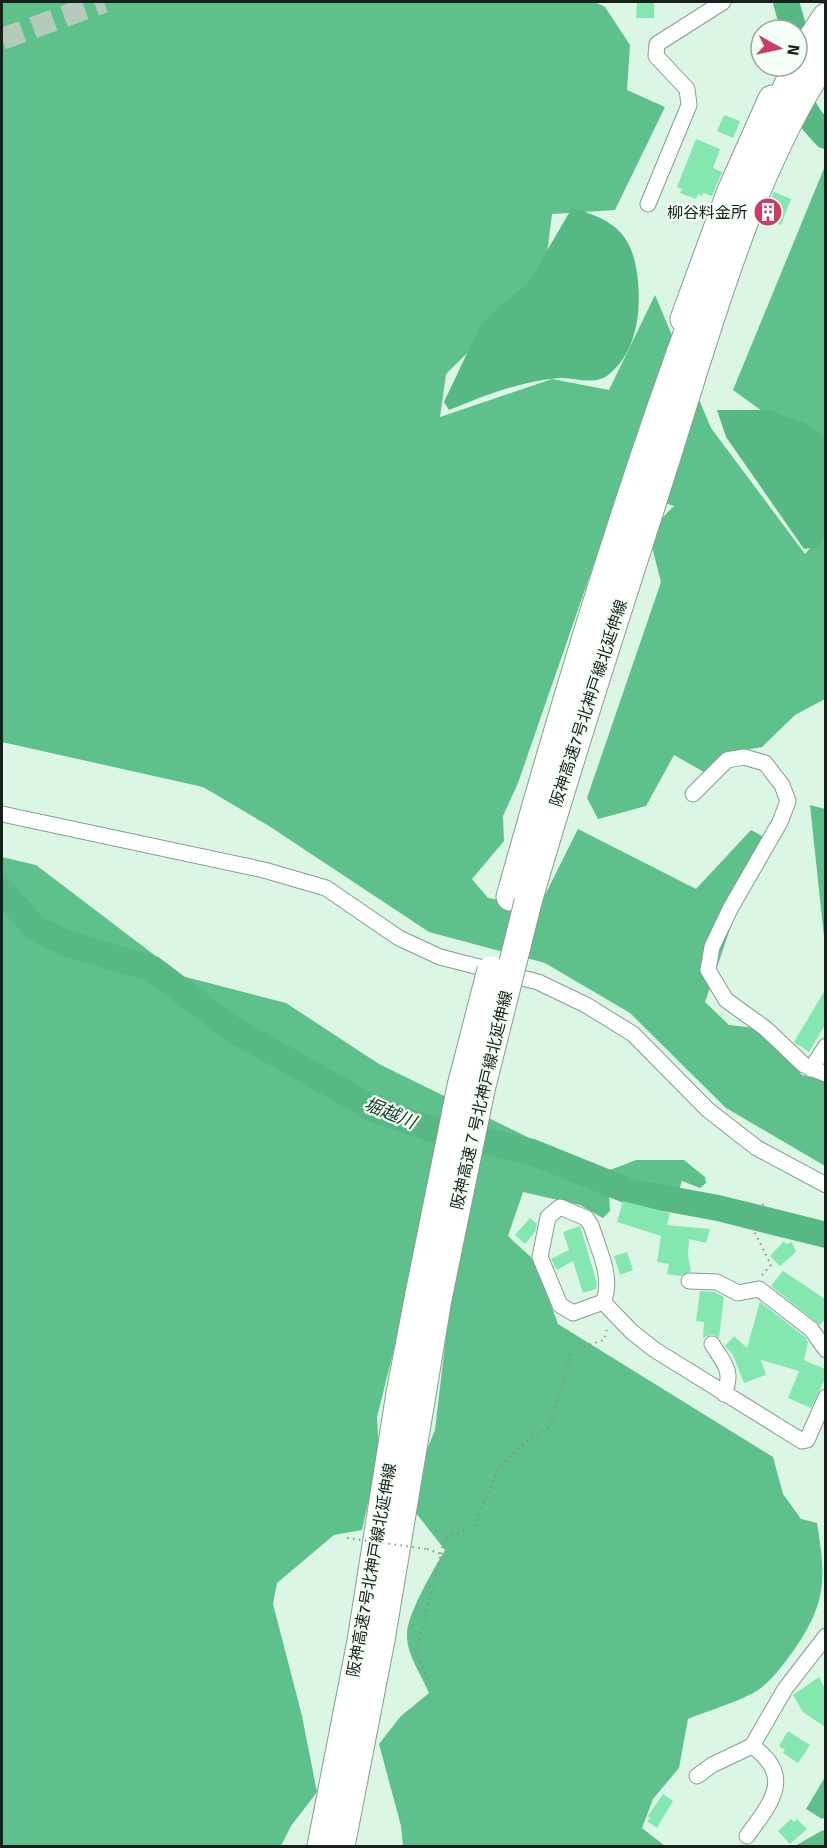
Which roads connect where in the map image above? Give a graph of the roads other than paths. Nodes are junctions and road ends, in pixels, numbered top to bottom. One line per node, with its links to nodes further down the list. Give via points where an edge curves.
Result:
1 (723, 2): 5 (street, via 657,44 656,56 687,88 688,105)
2 (825, 17): 3 (highway)
3 (809, 53)
4 (798, 78): 6 (highway)
5 (648, 204)
6 (707, 304): 7 (highway, via 697,363); 7 (highway, via 661,404)
7 (640, 504): 10 (highway, 阪神高速7号北神戸線北延伸線, via 570,757)
8 (693, 794): 12 (street, via 727,760 744,757 765,763 782,785 788,801 780,822 730,909 712,947 708,970 726,1000)
9 (2, 814): 13 (street, via 241,865 326,888 399,938 440,957 538,982 633,1034 708,1110 757,1148)
10 (519, 899): 15 (highway, 阪神高速７号北神戸線北延伸線, bridge, via 481,1090)
11 (825, 1046): 12 (street)
12 (818, 1072)
13 (825, 1185)
14 (690, 1281): 18 (street, via 706,1280 738,1293 759,1289 811,1329)
15 (428, 1296): 25 (highway, 阪神高速7号北神戸線北延伸線, via 400,1393 361,1641); 26 (highway, 阪神高速7号北神戸線北延伸線, via 381,1640)
16 (603, 1302): 16 (street, via 608,1280 591,1225 586,1218 560,1207 548,1217 540,1257 560,1305 573,1313); 19 (street, via 655,1350)
17 (712, 1344): 19 (street, via 730,1373)
18 (825, 1350)
19 (724, 1394): 20 (street, via 802,1441 807,1440)
20 (825, 1397)
21 (825, 1636): 22 (street, via 785,1689)
22 (752, 1746): 23 (street); 24 (street, via 767,1756 775,1771 775,1783 774,1796)
23 (697, 1776)
24 (747, 1836)
25 (321, 1846)
26 (341, 1846)

